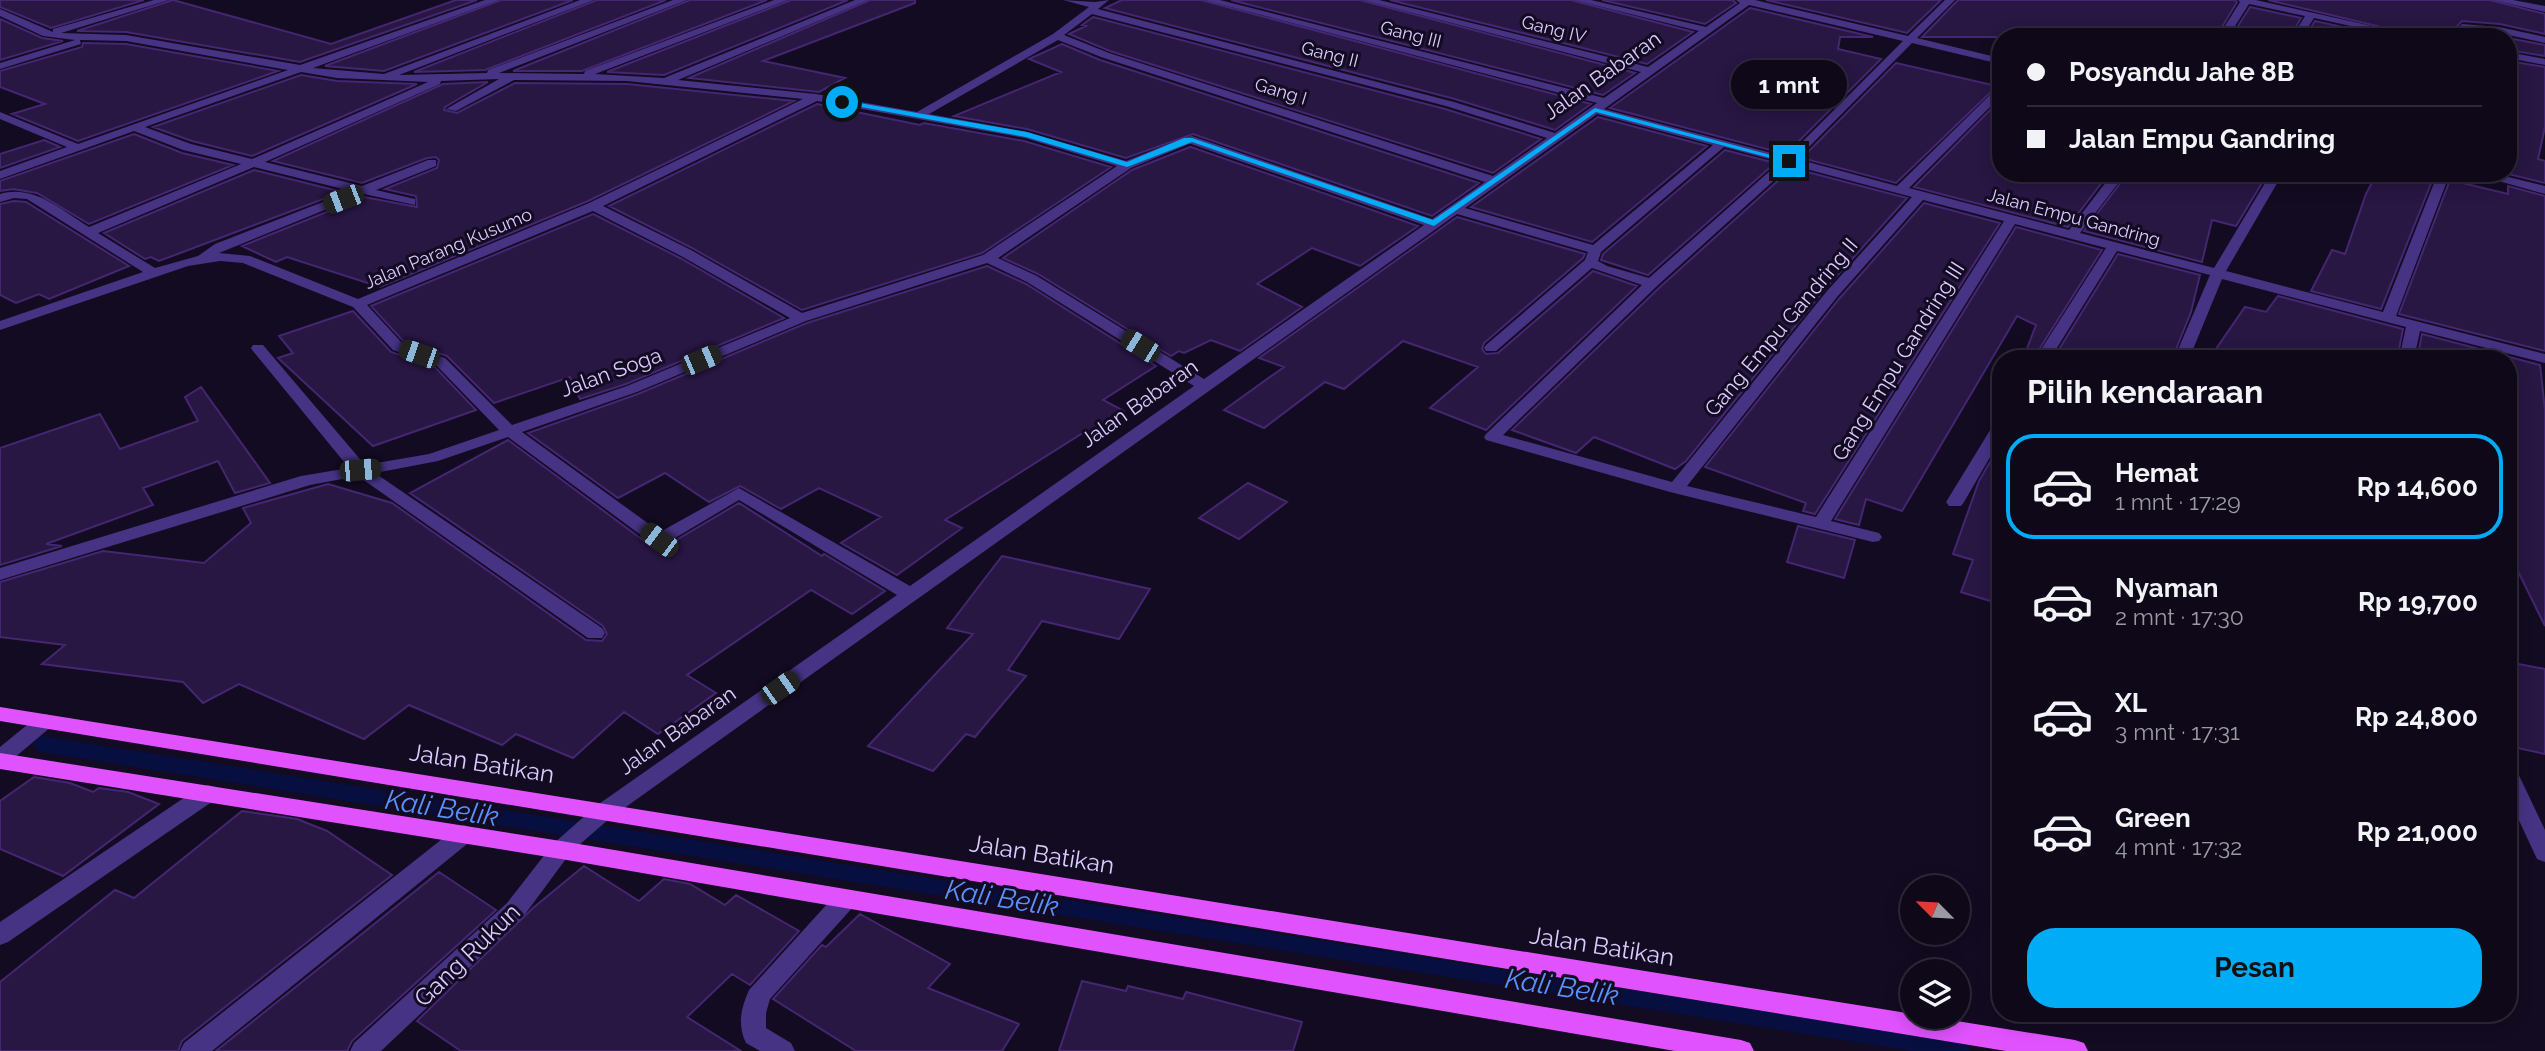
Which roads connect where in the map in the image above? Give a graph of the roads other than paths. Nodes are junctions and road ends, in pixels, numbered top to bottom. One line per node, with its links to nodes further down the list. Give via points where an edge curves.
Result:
1 (164, 0): 25 (street)
2 (494, 0): 35 (street)
3 (589, 0): 40 (street)
4 (682, 0): 37 (street)
5 (783, 0): 39 (street)
6 (863, 0): 42 (street)
7 (1068, 0): 15 (street, Gang II)
8 (1209, 0): 45 (street, Gang III)
9 (1368, 0): 36 (street, Gang IV)
10 (1579, 0): 24 (street)
11 (1746, 0): 24 (street, Jalan Babaran); 29 (street)
12 (1950, 0): 29 (street)
13 (2245, 0): 18 (street); 19 (street)
14 (2498, 0): 16 (street)
15 (1097, 5): 27 (street); 50 (street, Gang II)
16 (2545, 9)
17 (0, 12): 25 (street)
18 (2311, 15): 20 (street); 21 (street)
19 (2228, 28)
20 (2303, 28)
21 (2373, 28)
22 (2461, 28): 23 (street)
23 (2484, 28)
24 (1707, 30): 36 (street, Jalan Babaran)
25 (47, 34): 28 (street)
26 (2517, 34): 30 (street)
27 (1057, 37): 48 (street); 58 (street, Gang I)
28 (90, 38): 34 (street); 35 (street, via 126,38)
29 (1909, 39): 32 (street); 53 (street)
30 (2545, 40)
31 (2517, 57): 33 (street)
32 (1992, 59)
33 (2545, 62)
34 (0, 66)
35 (301, 68): 40 (street); 49 (street)
36 (1650, 71): 45 (street, Jalan Babaran)
37 (482, 76): 38 (street); 41 (street)
38 (513, 76): 39 (street); 46 (street)
39 (579, 76): 42 (street)
40 (381, 78): 41 (street)
41 (443, 79): 55 (street)
42 (664, 81): 43 (street)
43 (816, 97): 48 (street); 69 (street, Jalan Parang Kusumo)
44 (1992, 99): 64 (street)
45 (1600, 106): 50 (street, Jalan Babaran); 51 (street, Jalan Empu Gandring)
46 (452, 108)
47 (0, 115): 52 (street)
48 (919, 115): 56 (street, via 1027,135)
49 (136, 128): 52 (street); 55 (street)
50 (1556, 137): 58 (street, Jalan Babaran)
51 (1722, 143): 53 (street, Jalan Empu Gandring); 76 (street)
52 (78, 148): 57 (street)
53 (1789, 161): 64 (street, Jalan Empu Gandring); 81 (street)
54 (432, 163): 63 (street)
55 (255, 164): 63 (street); 73 (street)
56 (1127, 165): 72 (street, Jalan Soga, via 1192,140); 77 (street, Jalan Soga)
57 (0, 175)
58 (1495, 181): 70 (street, Jalan Babaran)
59 (2113, 182): 74 (street)
60 (2272, 182): 80 (street)
61 (2441, 182): 84 (street)
62 (2513, 182): 65 (street)
63 (368, 189): 68 (street); 78 (street, via 220,247)
64 (1900, 190): 66 (street, Jalan Empu Gandring)
65 (2545, 190)
66 (1920, 195): 71 (street, Jalan Empu Gandring); 99 (street, Gang Empu Gandring II, via 1832,294)
67 (1, 196): 73 (street, via 30,196)
68 (411, 202)
69 (593, 206): 82 (street, Jalan Parang Kusumo); 83 (street)
70 (1455, 209): 72 (street, Jalan Babaran); 76 (street)
71 (2012, 219): 74 (street, Jalan Empu Gandring); 101 (street, Gang Empu Gandring III)
72 (1434, 224): 95 (street, Jalan Babaran)
73 (89, 232): 79 (street)
74 (2072, 235): 75 (street, Jalan Empu Gandring)
75 (2114, 246): 80 (street, Jalan Empu Gandring); 89 (street)
76 (1593, 256): 81 (street, via 1602,268); 88 (street)
77 (988, 258): 83 (street, Jalan Soga); 95 (street, via 1032,279)
78 (203, 259): 79 (street, Jalan Parang Kusumo); 82 (street, Jalan Parang Kusumo, via 246,259)
79 (154, 273): 86 (street, Jalan Parang Kusumo)
80 (2218, 273): 84 (street, Jalan Empu Gandring); 90 (street)
81 (1652, 284): 99 (street, via 1492,437)
82 (358, 304): 96 (street, via 398,346 439,361)
83 (801, 318): 96 (street, Jalan Soga, via 632,389)
84 (2388, 318): 85 (street, Jalan Empu Gandring)
85 (2414, 324): 91 (street); 92 (street, Jalan Empu Gandring)
86 (0, 326)
87 (258, 348): 98 (street)
88 (1491, 348)
89 (2048, 350)
90 (2185, 350)
91 (2408, 350)
92 (2511, 350)
93 (2517, 352): 94 (street, Jalan Empu Gandring)
94 (2545, 359)
95 (1205, 386): 104 (street, Jalan Babaran)
96 (508, 430): 98 (street, Jalan Soga, via 432,458); 104 (street, via 659,540 739,493)
97 (1992, 440): 100 (street)
98 (360, 470): 103 (street, Jalan Soga, via 307,480); 105 (street)
99 (1676, 488): 101 (street)
100 (1955, 502)
101 (1820, 525): 102 (street)
102 (1873, 537)
103 (0, 574)
104 (912, 594): 111 (street, Jalan Babaran)
105 (595, 633)
106 (0, 714): 107 (main road, Jalan Batikan)
107 (45, 721): 108 (street); 111 (main road, Jalan Batikan)
108 (0, 760): 109 (main road)
109 (208, 793): 112 (main road); 116 (street)
110 (2517, 794): 114 (street)
111 (601, 814): 113 (street, Jalan Babaran); 117 (main road, Jalan Batikan)
112 (464, 834): 113 (main road); 118 (street)
113 (564, 847): 115 (main road); 119 (street, Gang Rukun, via 515,911)
114 (2545, 853)
115 (846, 900): 120 (street, via 754,1005 755,1035); 121 (main road)
116 (0, 935)
117 (1978, 1042): 122 (main road, Jalan Batikan)
118 (193, 1051)
119 (363, 1051)
120 (782, 1051)
121 (1741, 1051)
122 (2075, 1051)

